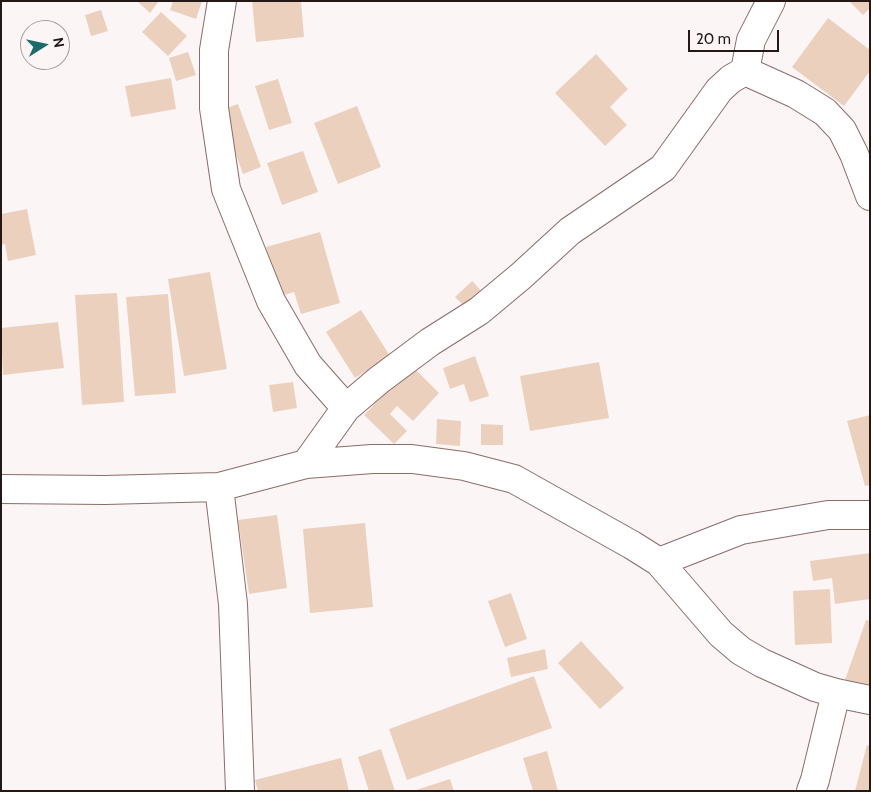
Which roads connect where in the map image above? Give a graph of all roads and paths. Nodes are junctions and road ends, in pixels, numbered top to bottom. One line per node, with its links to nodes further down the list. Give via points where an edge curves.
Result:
1 (222, 1): 5 (street, via 214,50 214,108 226,189 271,301 308,365)
2 (771, 1): 3 (street, via 751,40)
3 (745, 71): 4 (street, via 796,94 825,112 842,130); 5 (street, via 719,90 663,168 570,231 479,311 430,342)
4 (870, 196)
5 (346, 408): 6 (street)
6 (306, 464): 7 (street); 10 (street, via 412,459 464,466 514,479)
7 (219, 487): 8 (street); 13 (street, via 233,604)
8 (1, 489)
9 (870, 515): 10 (street, via 828,515 741,530)
10 (659, 562): 11 (street, via 721,634 741,651 798,679)
11 (836, 693): 12 (street); 14 (street)
12 (870, 700)
13 (240, 791)
14 (811, 791)

